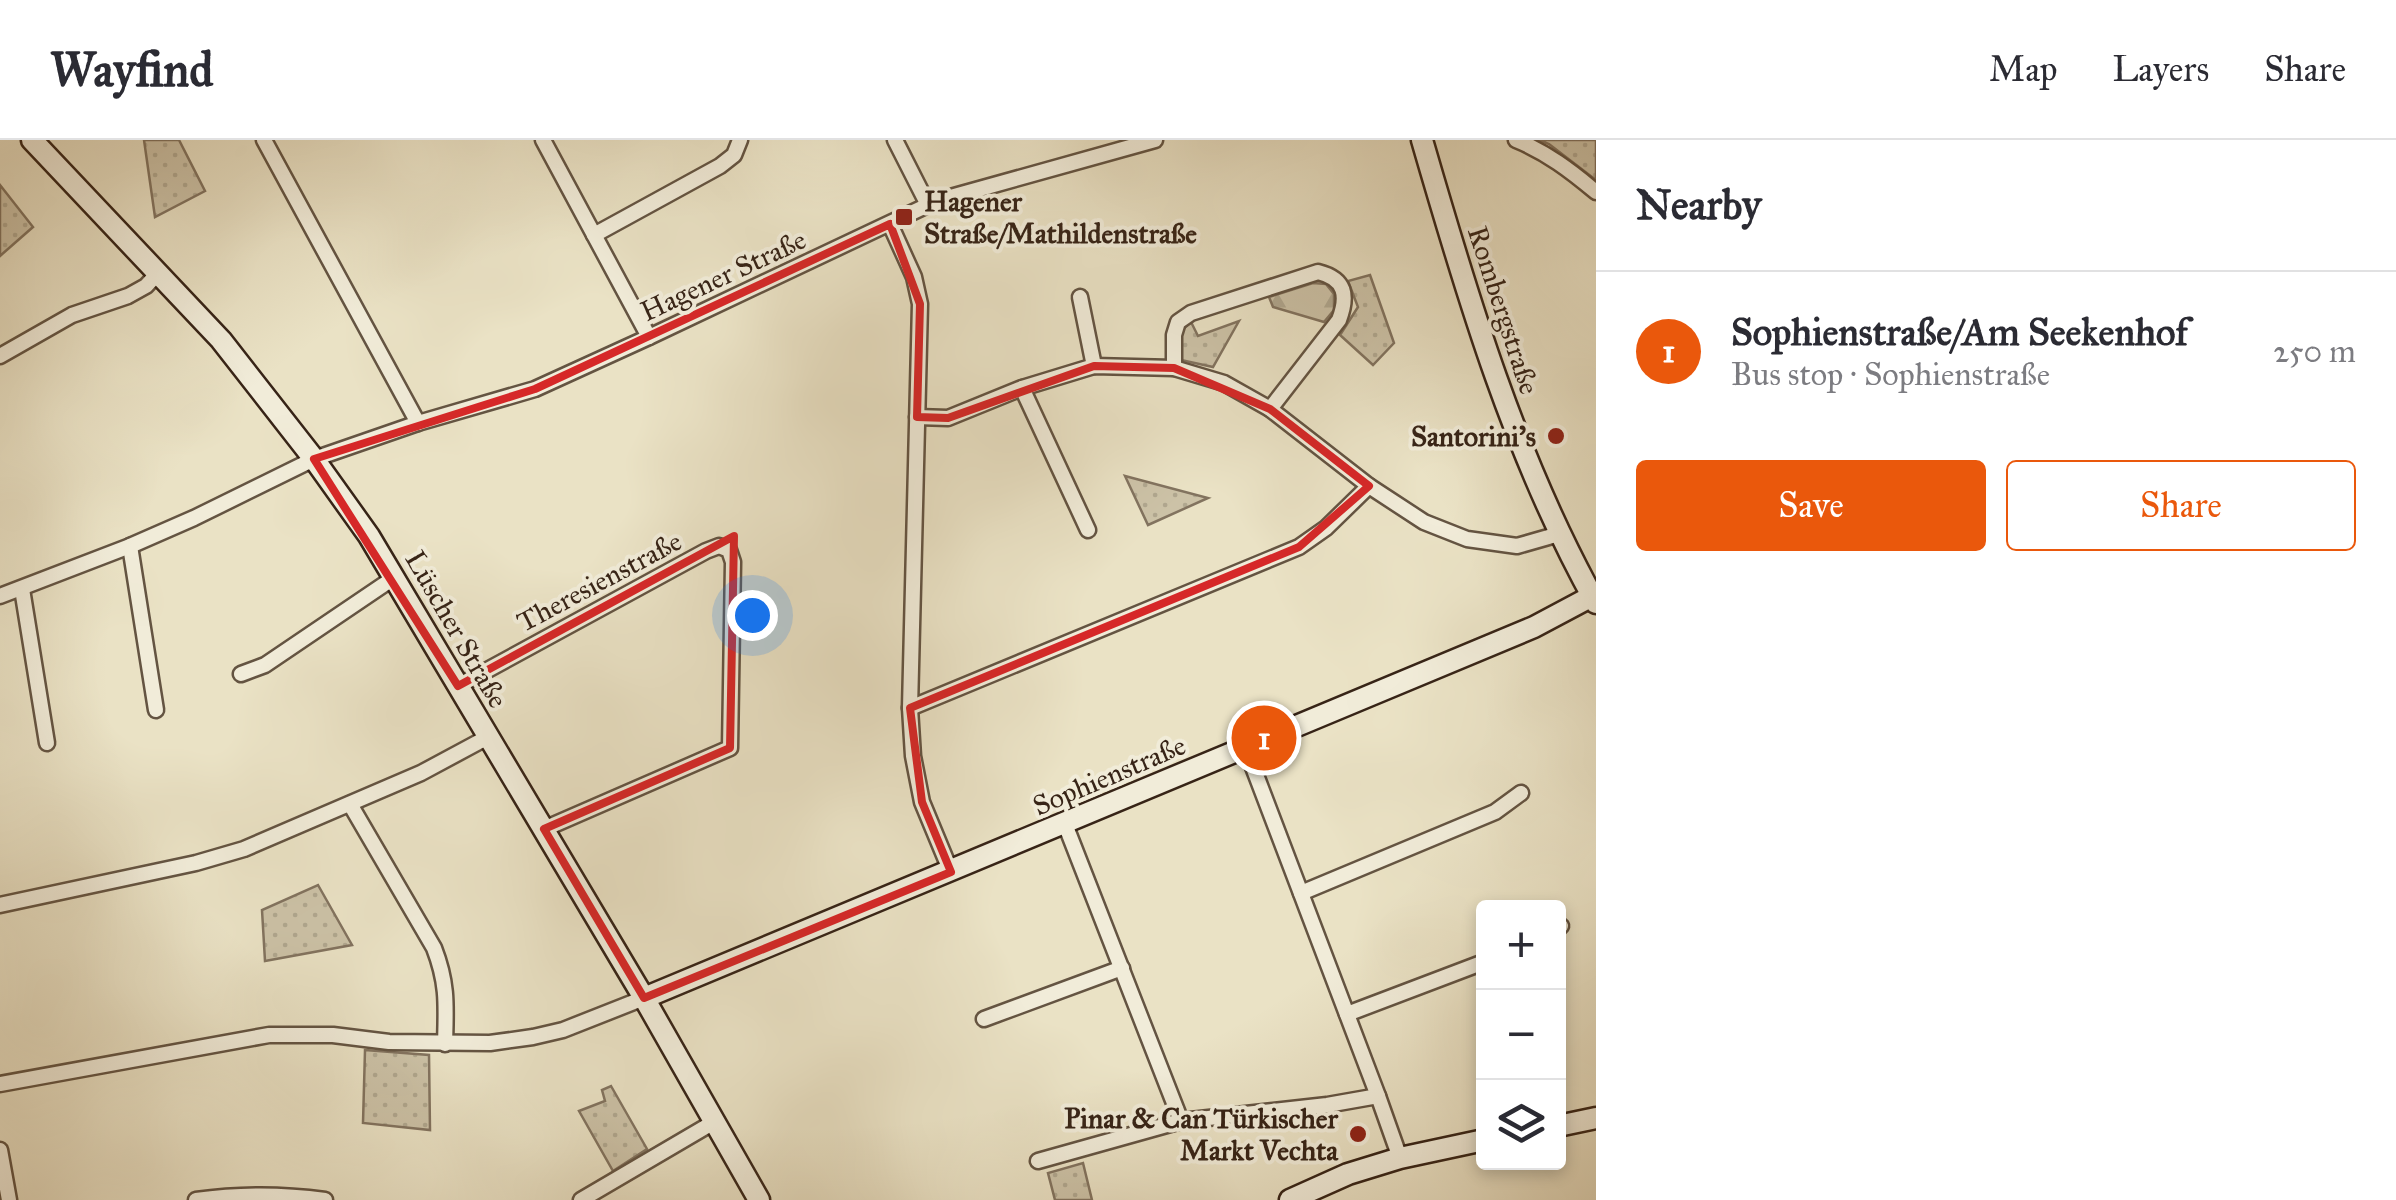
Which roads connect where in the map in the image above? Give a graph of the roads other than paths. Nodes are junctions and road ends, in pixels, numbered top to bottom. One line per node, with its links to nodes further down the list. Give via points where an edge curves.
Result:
1 (32, 140): 13 (street, Lüscher Straße)
2 (264, 140): 22 (street)
3 (543, 140): 12 (street)
4 (740, 140): 12 (street, via 720,166)
5 (895, 140): 10 (street)
6 (1155, 140): 10 (street, Hagener Straße)
7 (1422, 140): 26 (street, Rombergstraße, via 1520,446)
8 (1516, 140): 9 (street)
9 (1596, 192)
10 (928, 205): 11 (street, Hagener Straße)
11 (890, 224): 15 (street, Hagener Straße); 21 (street, via 920,304)
12 (594, 234): 15 (street)
13 (158, 272): 16 (street, via 128,296 72,314); 23 (street, Lüscher Straße)
14 (1080, 297): 17 (street)
15 (649, 338): 22 (street, Hagener Straße, via 535,389)
16 (0, 356)
17 (1094, 366): 18 (street); 19 (street)
18 (1174, 368): 20 (street, via 1224,383); 20 (street, via 1178,322 1191,314 1318,272 1331,275 1345,302 1339,320)
19 (1022, 388): 21 (street, via 948,418); 25 (street)
20 (1270, 409): 24 (street)
21 (917, 417): 34 (street)
22 (418, 423): 23 (street, Hagener Straße)
23 (314, 459): 27 (street, Hagener Straße); 28 (street, Lüscher Straße)
24 (1370, 486): 26 (street, via 1424,522 1467,539 1517,546); 34 (street, via 1299,547)
25 (1088, 530)
26 (1559, 534): 31 (street, Rombergstraße)
27 (130, 546): 29 (street, Hagener Straße); 35 (street)
28 (396, 577): 32 (street, via 265,665); 33 (street, Lüscher Straße)
29 (22, 589): 30 (street, Hagener Straße); 37 (street)
30 (0, 596)
31 (1595, 598): 38 (street, Sophienstraße)
32 (241, 674)
33 (458, 686): 36 (street, Lüscher Straße); 42 (street, Theresienstraße, via 706,551 728,550 730,748)
34 (910, 708): 43 (street, via 922,802)
35 (156, 710)
36 (488, 737): 40 (street); 42 (street, Lüscher Straße)
37 (47, 742)
38 (1245, 746): 41 (street, Sophienstraße); 44 (street)
39 (1521, 793): 44 (street, via 1496,812)
40 (350, 804): 45 (street, via 244,849); 51 (street, via 444,973)
41 (1065, 824): 43 (street, Sophienstraße); 47 (street)
42 (544, 829): 48 (street, Lüscher Straße)
43 (951, 872): 48 (street, Sophienstraße)
44 (1300, 894): 49 (street)
45 (0, 904)
46 (1476, 965): 49 (street)
47 (1122, 968): 50 (street); 55 (street)
48 (644, 998): 51 (street, via 563,1030); 56 (street, Lüscher Straße)
49 (1347, 1014): 53 (street)
50 (984, 1020)
51 (445, 1044): 52 (street, via 270,1035)
52 (0, 1084)
53 (1378, 1096): 55 (street); 60 (street)
54 (1596, 1118): 57 (street)
55 (1181, 1121): 61 (street)
56 (714, 1122): 65 (street); 66 (street, Lüscher Straße)
57 (1566, 1124)
58 (1476, 1142): 60 (street)
59 (0, 1150): 62 (street)
60 (1400, 1158): 67 (street)
61 (1038, 1161)
62 (9, 1200)
63 (196, 1200): 64 (street)
64 (325, 1200)
65 (580, 1200)
66 (759, 1200)
67 (1290, 1200)

